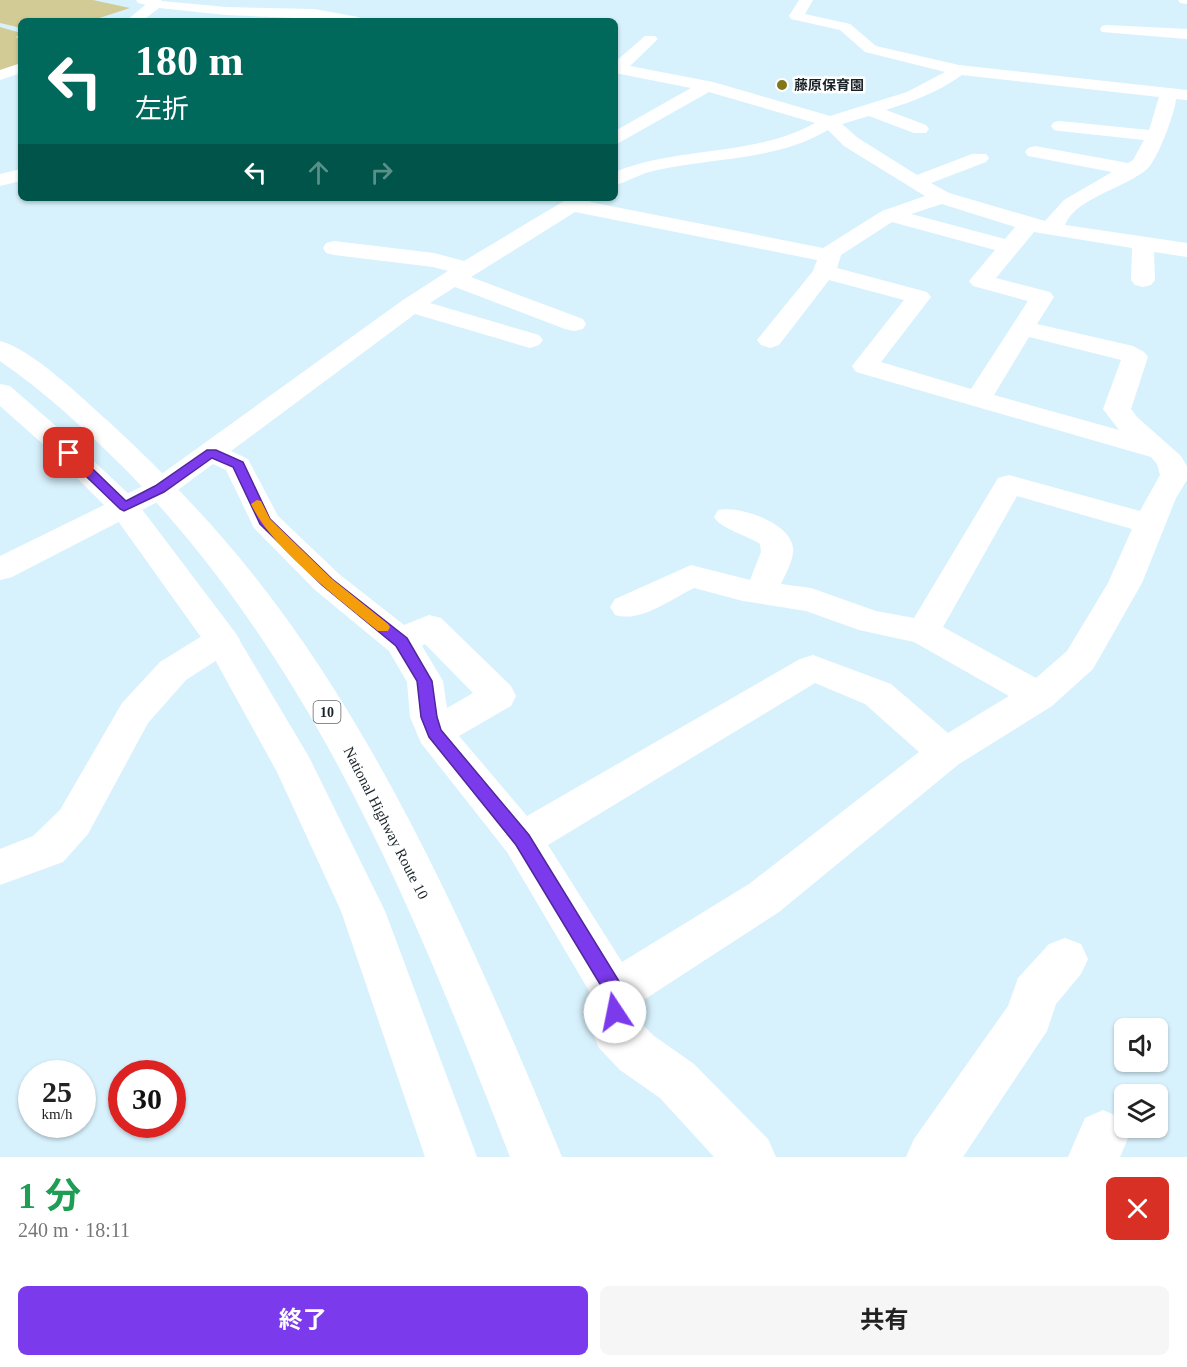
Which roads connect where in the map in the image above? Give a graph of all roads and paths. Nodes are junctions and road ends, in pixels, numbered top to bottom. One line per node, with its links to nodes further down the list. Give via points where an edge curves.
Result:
1 (806, 0): 12 (main road, via 796,16 845,27 872,49)
2 (149, 1): 4 (main road); 5 (main road)
3 (328, 4): 4 (main road)
4 (315, 17)
5 (135, 18)
6 (1107, 29): 7 (main road)
7 (1187, 34)
8 (651, 39): 9 (main road)
9 (618, 66)
10 (618, 68): 14 (main road)
11 (18, 69): 13 (main road)
12 (959, 70): 15 (main road); 16 (main road, via 928,90)
13 (0, 75)
14 (707, 86): 17 (main road); 21 (main road)
15 (1177, 95): 20 (main road, via 1167,105)
16 (870, 110): 17 (main road); 19 (main road)
17 (830, 122): 26 (main road, via 807,135 769,147 644,167); 28 (main road, via 851,142)
18 (1060, 126): 20 (main road)
19 (920, 129)
20 (1155, 136): 24 (main road, via 1141,164)
21 (618, 137)
22 (1035, 152): 24 (main road)
23 (979, 158): 28 (main road)
24 (1132, 170): 32 (main road, via 1071,204 1057,218)
25 (18, 176): 27 (main road)
26 (618, 178)
27 (0, 180)
28 (915, 182): 29 (main road)
29 (942, 197): 31 (main road); 32 (main road)
30 (577, 202): 36 (main road); 37 (main road)
31 (889, 215): 32 (main road); 36 (main road, via 831,252)
32 (1030, 234): 33 (main road); 41 (main road, via 981,281 1042,297)
33 (1143, 244): 35 (main road); 38 (main road)
34 (334, 248): 37 (main road, via 434,260)
35 (1187, 250)
36 (827, 264): 43 (main road); 46 (main road, via 919,297 865,366)
37 (460, 274): 39 (main road); 40 (main road)
38 (1143, 280)
39 (411, 305): 42 (main road); 47 (main road)
40 (574, 324)
41 (1023, 328): 46 (main road); 48 (main road, via 1124,351 1135,357 1117,409 1127,423)
42 (530, 340)
43 (770, 340)
44 (0, 349): 49 (main road, National Highway Route 10 / 10, via 54,388)
45 (0, 392): 50 (main road)
46 (978, 399): 48 (main road)
47 (212, 453): 49 (main road); 58 (main road, via 238,465 265,521 327,582)
48 (1173, 460): 52 (main road, via 1175,475)
49 (160, 489): 50 (main road); 67 (main road, National Highway Route 10 / 10, via 230,567 295,657 368,781 426,899)
50 (124, 507): 53 (main road); 57 (main road)
51 (729, 517): 54 (main road, via 775,539 777,552)
52 (1150, 524): 56 (main road, via 1009,484); 59 (main road, via 1125,583 1080,660)
53 (0, 569)
54 (761, 593): 55 (main road, via 692,576); 56 (main road, via 811,600 871,622)
55 (627, 607)
56 (923, 632): 59 (main road)
57 (222, 640): 63 (main road, via 173,670 135,713 75,822 48,849); 66 (main road, via 295,768 363,911)
58 (401, 642): 60 (main road, via 425,681); 60 (main road, via 429,627 498,696)
59 (1039, 696): 61 (main road)
60 (434, 733): 62 (main road)
61 (945, 753): 62 (main road, via 878,694 813,668); 65 (main road, via 764,898)
62 (522, 840): 65 (main road)
63 (0, 867)
64 (1065, 959): 69 (main road, via 1034,994 1030,1015)
65 (615, 992): 68 (main road, via 616,1032 637,1053 677,1081)
66 (451, 1157)
67 (536, 1157)
68 (750, 1157)
69 (932, 1157)

